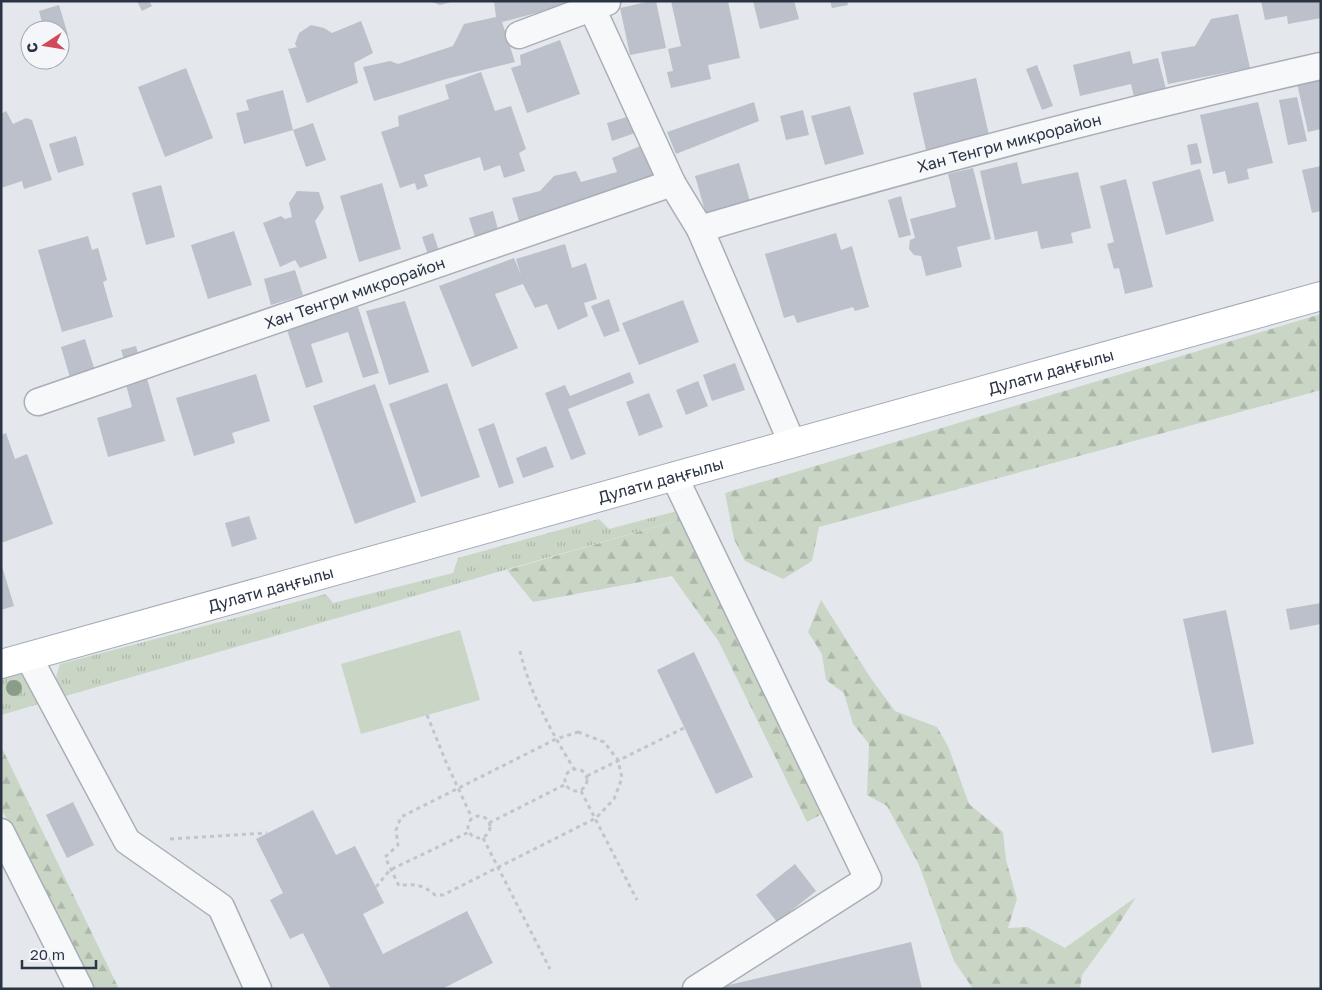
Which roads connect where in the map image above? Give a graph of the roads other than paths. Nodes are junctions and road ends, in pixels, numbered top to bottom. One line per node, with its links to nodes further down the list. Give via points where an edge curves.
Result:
1 (600, 4): 2 (street); 4 (street)
2 (518, 35)
3 (1321, 66): 5 (street, Хан Тенгри микрорайон, via 1194,94 889,173)
4 (672, 184): 5 (street); 7 (street, Хан Тенгри микрорайон)
5 (700, 229): 8 (street)
6 (1321, 296): 8 (main road, Дулати даңғылы)
7 (38, 402)
8 (792, 444): 9 (main road, Дулати даңғылы)
9 (674, 476): 10 (main road, Дулати даңғылы); 15 (street, via 868,879)
10 (28, 656): 11 (main road, Дулати даңғылы); 14 (street, via 127,841 221,907)
11 (1, 664)
12 (1, 832): 13 (street)
13 (80, 989)
14 (258, 989)
15 (696, 989)

